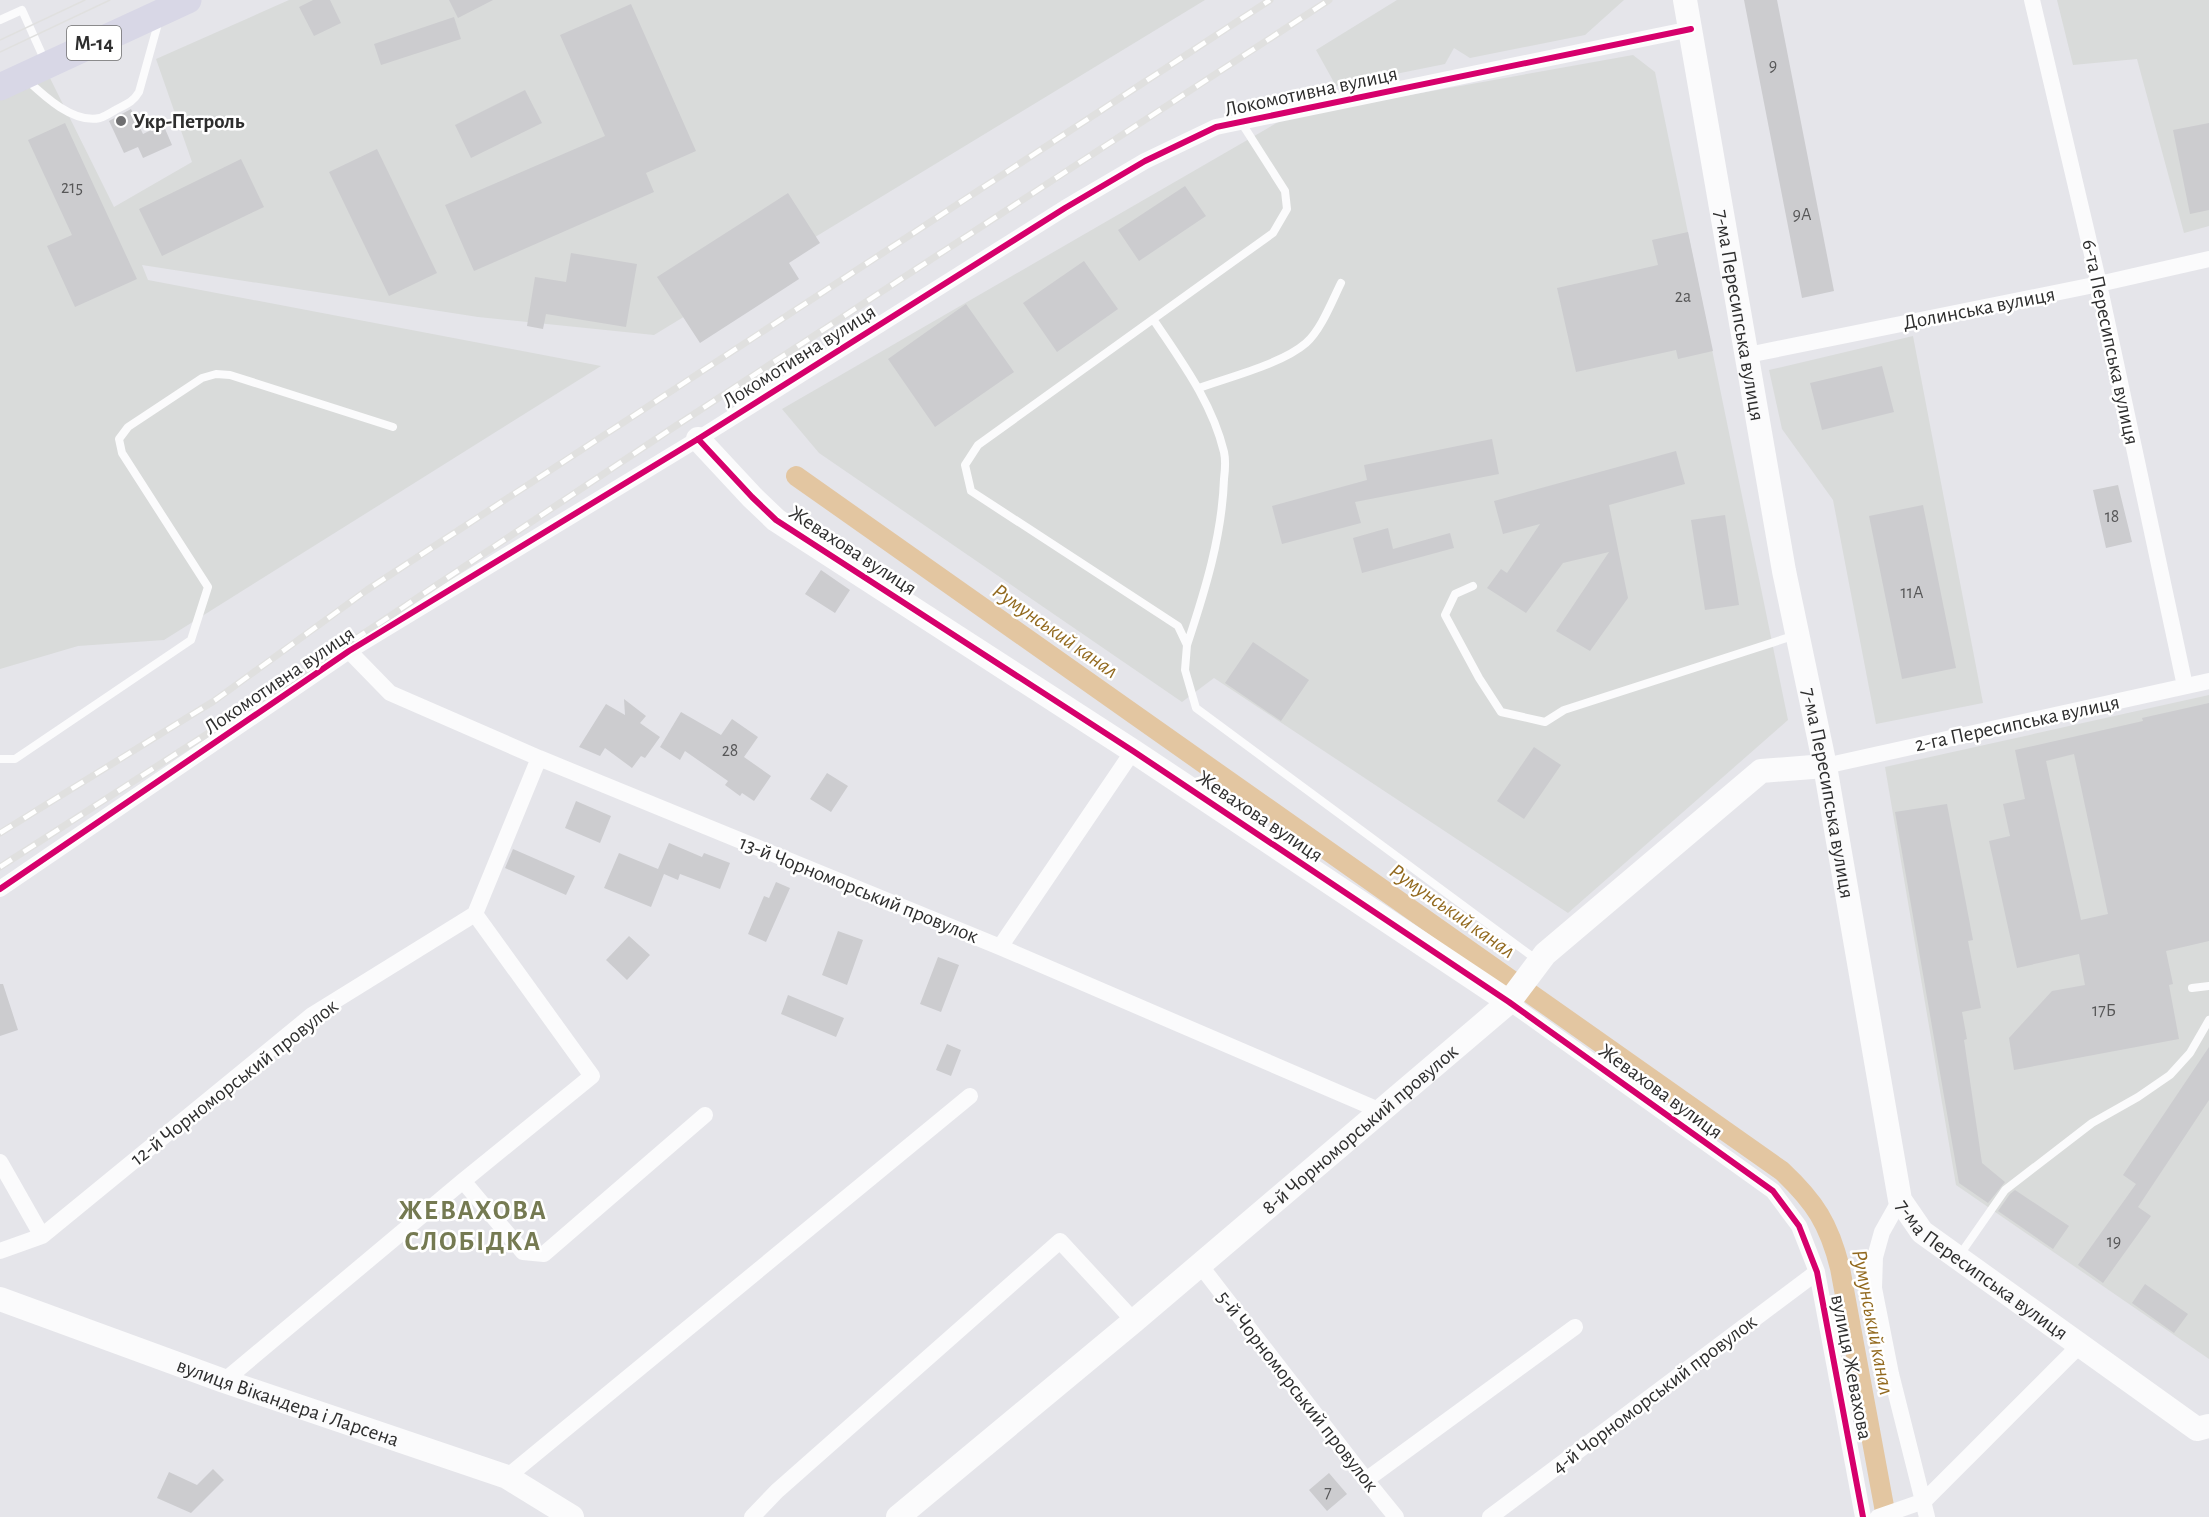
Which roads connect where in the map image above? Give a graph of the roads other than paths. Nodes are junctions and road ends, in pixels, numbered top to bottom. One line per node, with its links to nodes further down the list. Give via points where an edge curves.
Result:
1 (188, 0): 4 (main road, М-14)
2 (1685, 0): 6 (street, 7-ма Пересипська вулиця)
3 (2032, 0): 11 (street, 6-та Пересипська вулиця)
4 (161, 12): 7 (main road, М-14); 7 (lane, via 139,92 133,101 100,118 88,118 52,102)
5 (0, 20): 7 (lane, via 22,10)
6 (1691, 29): 8 (street, Локомотивна вулиця); 13 (street, 7-ма Пересипська вулиця)
7 (23, 76)
8 (1241, 122): 12 (lane, via 1285,191 1287,209 1273,233); 16 (street, Локомотивна вулиця, via 1216,127 1145,161)
9 (2209, 259): 11 (street, Долинська вулиця)
10 (1341, 283): 14 (lane, via 1307,342 1289,355)
11 (2099, 284): 13 (street, Долинська вулиця); 22 (street, 6-та Пересипська вулиця)
12 (1153, 319): 14 (lane); 19 (lane, via 978,445 965,465 971,491 1178,626)
13 (1748, 355): 18 (street, 7-ма Пересипська вулиця)
14 (1199, 388): 19 (lane, via 1225,455 1224,503 1208,581)
15 (393, 427): 25 (lane, via 230,375 216,374 202,378 128,428 119,439 122,453 208,587 190,639 15,759)
16 (698, 439): 20 (street, Локомотивна вулиця); 23 (street, Жевахова вулиця, via 776,520)
17 (1473, 586): 18 (lane, via 1455,594 1445,615 1501,712 1545,722 1564,710)
18 (1797, 635): 26 (street, 7-ма Пересипська вулиця)
19 (1187, 645): 30 (lane, via 1185,670 1196,708)
20 (349, 651): 24 (street, 13-й Чорноморський провулок, via 390,693); 27 (street, Локомотивна вулиця)
21 (2209, 681): 22 (street, 2-га Пересипська вулиця)
22 (2185, 686): 26 (street, 2-га Пересипська вулиця)
23 (1133, 751): 29 (street); 33 (street, Жевахова вулиця)
24 (539, 758): 28 (street); 29 (street, 13-й Чорноморський провулок)
25 (0, 759)
26 (1825, 766): 30 (street, 8-й Чорноморський провулок, via 1761,771); 40 (street, 7-ма Пересипська вулиця)
27 (0, 889)
28 (475, 914): 39 (street, via 592,1076); 42 (street, 12-й Чорноморський провулок, via 312,1015)
29 (1000, 947): 36 (street, 13-й Чорноморський провулок)
30 (1539, 961): 33 (street, 8-й Чорноморський провулок)
31 (2209, 986): 32 (lane)
32 (2192, 988)
33 (1509, 1002): 36 (street, 8-й Чорноморський провулок); 41 (street, Жевахова вулиця, via 1773,1191)
34 (2209, 1020): 44 (lane, via 2190,1053 2170,1075 2092,1123 2005,1190)
35 (970, 1096): 53 (street)
36 (1381, 1111): 45 (street, 8-й Чорноморський провулок)
37 (705, 1115): 39 (street, via 544,1254 523,1252)
38 (0, 1162): 42 (street)
39 (463, 1181): 51 (street)
40 (1900, 1200): 44 (street, 7-ма Пересипська вулиця, via 1922,1232); 55 (street, via 1882,1232 1875,1257 1874,1288)
41 (1799, 1226): 46 (street, вулиця Жевахова)
42 (42, 1236): 43 (street, 12-й Чорноморський провулок)
43 (0, 1251)
44 (1958, 1258): 50 (street, 7-ма Пересипська вулиця)
45 (1200, 1265): 48 (street, 8-й Чорноморський провулок); 54 (street, 5-й Чорноморський провулок)
46 (1817, 1272): 60 (street, 4-й Чорноморський провулок); 61 (street, вулиця Жевахова)
47 (0, 1299): 51 (street, вулиця Вікандера і Ларсена)
48 (1134, 1321): 57 (street, via 1060,1241); 58 (street, 8-й Чорноморський провулок)
49 (1575, 1327): 54 (street)
50 (2079, 1346): 52 (street, 7-ма Пересипська вулиця); 55 (street)
51 (224, 1381): 53 (street, вулиця Вікандера і Ларсена)
52 (2205, 1431)
53 (507, 1477): 56 (street, вулиця Вікандера і Ларсена)
54 (1366, 1480): 59 (street, 5-й Чорноморський провулок)
55 (1922, 1507): 62 (street)
56 (572, 1517)
57 (752, 1517)
58 (898, 1517)
59 (1396, 1517)
60 (1490, 1517)
61 (1863, 1517)
62 (1878, 1517)

